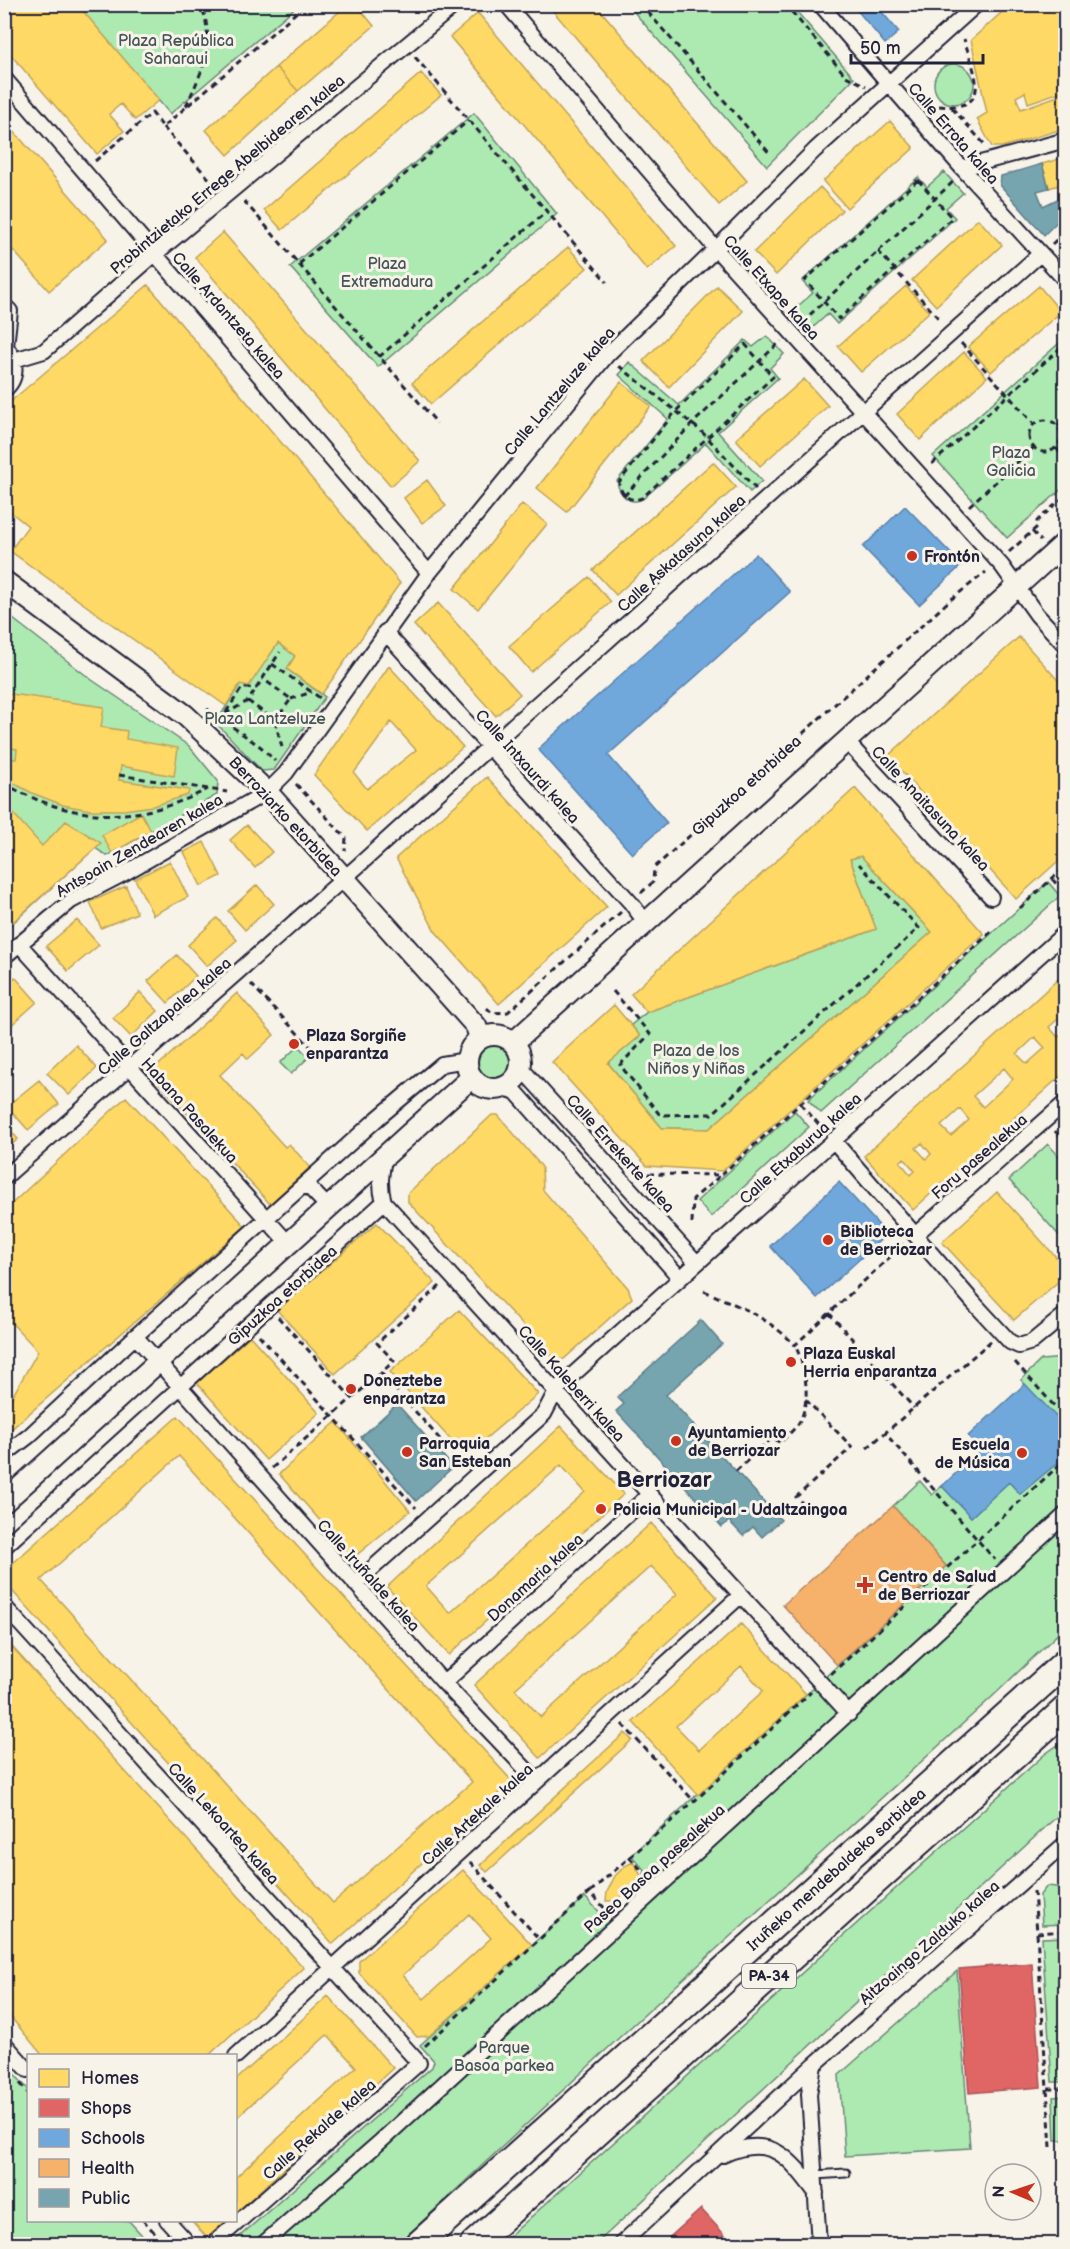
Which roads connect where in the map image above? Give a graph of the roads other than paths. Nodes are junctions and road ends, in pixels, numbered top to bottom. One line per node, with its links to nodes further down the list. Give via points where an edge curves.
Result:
1 (456, 4): 11 (street, Probintzietako Errege Abelbidearen kalea)
2 (506, 4): 9 (street, Calle Etxape kalea)
3 (820, 4): 6 (street, Calle Errota kalea)
4 (977, 4): 6 (street, Calle Lantzeluze kalea)
5 (4, 78): 11 (street, Calle Ardantzeta kalea)
6 (888, 83): 8 (street, Calle Errota kalea); 9 (street, Calle Lantzeluze kalea, via 814,150)
7 (1065, 140): 8 (street)
8 (959, 174): 10 (street, Calle Errota kalea)
9 (716, 249): 17 (street, Calle Etxape kalea); 19 (street, Calle Lantzeluze kalea, via 607,355)
10 (1045, 249): 12 (street, Calle Errota kalea); 17 (street, Calle Askatasuna kalea)
11 (155, 254): 15 (street, Probintzietako Errege Abelbidearen kalea, via 44,351); 19 (street, Calle Ardantzeta kalea)
12 (1065, 281)
13 (4, 305): 14 (street, via 10,311)
14 (5, 345): 15 (street)
15 (14, 360): 16 (street, via 13,379)
16 (4, 390)
17 (862, 412): 21 (street, Calle Etxape kalea); 25 (street, Calle Askatasuna kalea)
18 (1065, 542): 21 (main road, Gipuzkoa etorbidea)
19 (429, 573): 22 (street, Calle Lantzeluze kalea)
20 (4, 580): 26 (main road, Berroziarko etorbidea, via 185,715)
21 (1017, 588): 23 (street, Calle Etxape kalea); 24 (main road, Gipuzkoa etorbidea)
22 (385, 632): 25 (street, Calle Intxaurdi kalea); 26 (street, Calle Lantzeluze kalea, via 286,773)
23 (1065, 646)
24 (846, 741): 28 (street, Calle Anaitasuna kalea); 29 (main road, Gipuzkoa etorbidea)
25 (489, 747): 27 (street, Calle Askatasuna kalea); 29 (street, Calle Intxaurdi kalea)
26 (267, 792): 27 (main road, Berroziarko etorbidea); 31 (street, Antsoain Zendearen kalea, via 71,901)
27 (345, 879): 33 (main road, Berroziarko etorbidea, via 476,1026); 36 (street, Calle Galtzapalea kalea)
28 (991, 897)
29 (646, 922): 34 (main road, Gipuzkoa etorbidea)
30 (1065, 932): 40 (street, Calle Etxaburua kalea)
31 (19, 945): 32 (street, Antsoain Zendearen kalea); 36 (street, Habana Pasalekua)
32 (4, 957)
33 (480, 1038): 34 (main road, via 498,1035); 37 (main road, Gipuzkoa etorbidea, via 469,1052)
34 (513, 1043): 35 (main road)
35 (520, 1067): 38 (main road, via 517,1076); 49 (street, Calle Errekerte kalea)
36 (130, 1068): 42 (street, Calle Galtzapalea kalea); 46 (street, Habana Pasalekua)
37 (470, 1069): 38 (main road, via 486,1087); 41 (main road, Gipuzkoa etorbidea); 43 (street, via 442,1064)
38 (503, 1087): 50 (street, via 516,1092)
39 (1065, 1102): 47 (street, Foru pasealekua)
40 (833, 1140): 47 (street); 49 (street, Calle Etxaburua kalea)
41 (384, 1159): 44 (street, via 380,1178); 45 (main road, Gipuzkoa etorbidea)
42 (4, 1178)
43 (306, 1184): 45 (street); 46 (street)
44 (384, 1202): 54 (street, Gipuzkoa etorbidea); 55 (street, Calle Kaleberri kalea)
45 (329, 1208): 48 (main road, Gipuzkoa etorbidea)
46 (266, 1220): 48 (street, Habana Pasalekua); 52 (street)
47 (909, 1239): 51 (street, via 1018,1346 1032,1342)
48 (289, 1244): 53 (main road, Gipuzkoa etorbidea)
49 (696, 1262): 50 (street, Calle Etxaburua kalea)
50 (680, 1278): 55 (street, Calle Etxaburua kalea)
51 (1065, 1314)
52 (135, 1336): 53 (street); 56 (street)
53 (158, 1362): 54 (street); 58 (main road, Gipuzkoa etorbidea)
54 (180, 1389): 60 (street, Gipuzkoa etorbidea); 61 (street, Calle Iruñalde kalea)
55 (557, 1389): 57 (street, Calle Kaleberri kalea); 61 (street, Calle Etxaburua kalea, via 544,1414)
56 (4, 1455)
57 (649, 1495): 62 (street, Calle Kaleberri kalea); 66 (street, Donamaria kalea)
58 (4, 1502)
59 (1065, 1514): 68 (street, Paseo Basoa pasealekua)
60 (4, 1547)
61 (355, 1584): 66 (street, Calle Iruñalde kalea)
62 (740, 1596): 68 (street, Calle Kaleberri kalea); 71 (street, Calle Artekale kalea)
63 (4, 1606): 74 (street, Calle Lekoartea kalea)
64 (1065, 1644): 72 (highway)
65 (1065, 1662): 72 (highway, Iruñeko mendebaldeko sarbidea / PA-34)
66 (444, 1683): 71 (street, Calle Iruñalde kalea)
67 (1065, 1709): 70 (highway, PA-34)
68 (849, 1714): 87 (street, Paseo Basoa pasealekua)
69 (1065, 1722): 70 (highway)
70 (1011, 1758): 89 (highway, PA-34)
71 (537, 1781): 74 (street, Calle Artekale kalea)
72 (872, 1837): 88 (highway, Iruñeko mendebaldeko sarbidea / PA-34)
73 (1065, 1843): 78 (street, Aitzoaingo Zalduko kalea)
74 (333, 1967): 76 (street, Calle Artekale kalea); 77 (street, Calle Lekoartea kalea)
75 (4, 2043): 79 (street)
76 (237, 2055)
77 (419, 2063): 86 (street, Calle Rekalde kalea)
78 (814, 2065): 80 (street, Aitzoaingo Zalduko kalea); 82 (street, via 809,2094)
79 (27, 2069)
80 (713, 2160): 83 (street, Aitzoaingo Zalduko kalea, via 740,2148 769,2148 792,2162); 90 (street, Aitzoaingo Zalduko kalea)
81 (846, 2173): 82 (lane)
82 (815, 2175): 83 (street)
83 (816, 2193): 91 (street)
84 (169, 2222): 85 (street)
85 (189, 2244)
86 (213, 2244)
87 (263, 2244)
88 (419, 2244)
89 (474, 2244)
90 (621, 2244)
91 (819, 2244)

